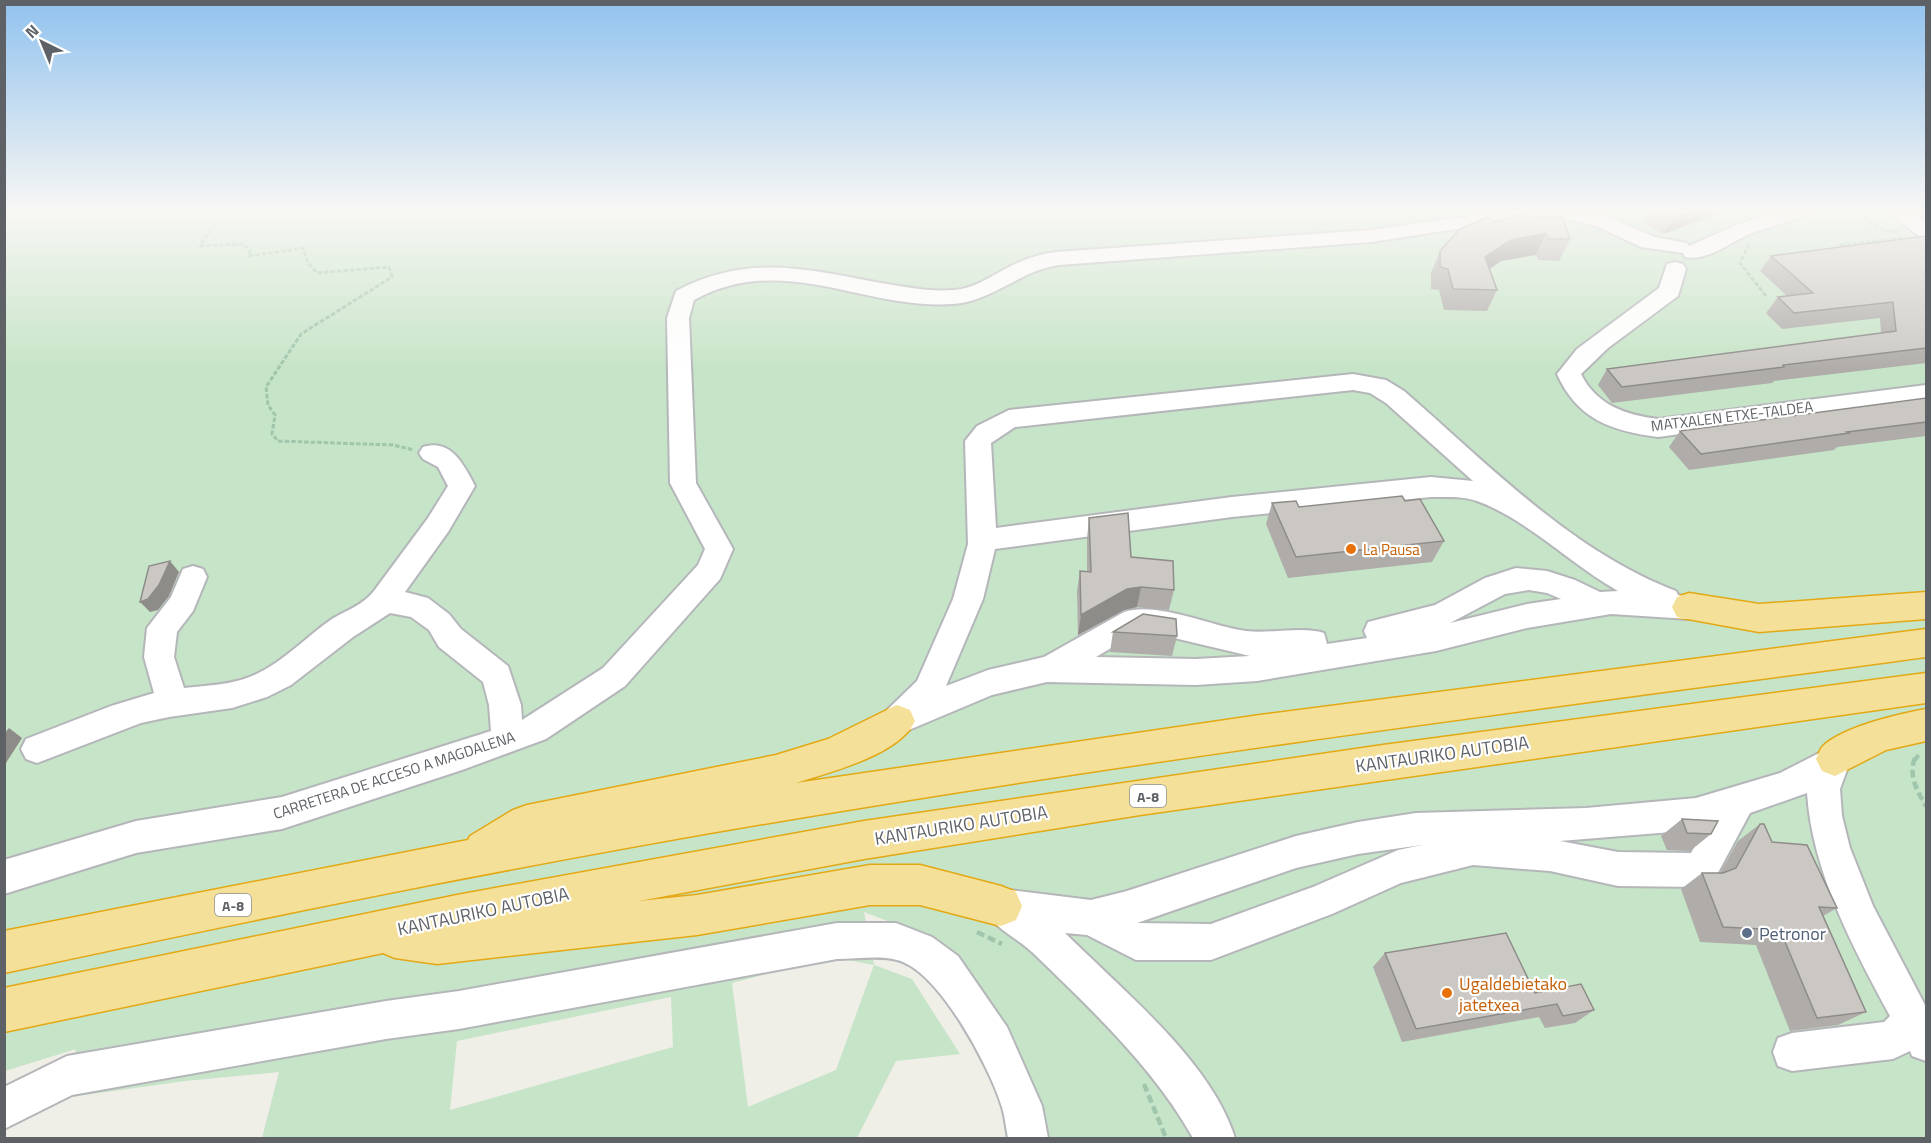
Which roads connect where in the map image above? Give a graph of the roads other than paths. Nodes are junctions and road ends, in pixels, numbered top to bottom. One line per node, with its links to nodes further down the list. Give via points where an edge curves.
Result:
1 (1035, 263): 18 (street, CARRETERA DE ACCESO A MAGDALENA, via 958,297 925,297 768,273 702,284 684,296 678,318 683,483 719,549 710,571 614,677 535,729)
2 (1676, 263): 3 (street, MATXALEN ETXE-TALDEA, via 1670,291 1573,365 1569,374 1581,397 1616,420 1658,428)
3 (1926, 393)
4 (432, 453): 8 (street, via 448,461 462,486)
5 (1535, 520): 6 (street, via 1481,492 1462,486 1431,487 1232,507); 6 (street, via 1395,397 1377,386 1353,382 1009,419 978,441); 11 (street, via 1620,579)
6 (982, 540): 16 (street, via 968,599 929,690)
7 (194, 578): 15 (street, via 183,603 162,628 159,657)
8 (385, 601): 15 (street, via 342,628 285,674 255,689 226,697); 18 (street, via 418,606 439,622 450,638 497,675)
9 (1598, 604): 11 (street); 13 (street, via 1527,616 1436,639 1257,668 1196,672); 13 (street, via 1556,584 1529,579 1498,582 1445,613 1400,627 1330,641 1278,645 1245,643 1134,620)
10 (1926, 606): 11 (highway, via 1759,618)
11 (1689, 607)
12 (1926, 643): 22 (highway, A-8, via 1103,753 846,793)
13 (1047, 669): 16 (street, via 988,683)
14 (1926, 688): 26 (highway, KANTAURIKO AUTOBIA / A-8, via 1383,762 910,833 600,887)
15 (173, 703): 19 (street, via 117,716)
16 (897, 721): 22 (highway, via 835,754 776,772 527,824)
17 (1926, 724): 20 (highway, via 1860,742)
18 (508, 739): 23 (street, CARRETERA DE ACCESO A MAGDALENA, via 282,813 136,837)
19 (37, 749)
20 (1835, 759): 21 (street, via 1788,786); 29 (street, via 1823,787 1825,819 1840,869)
21 (1738, 802): 25 (street, via 1664,818 1416,829 1358,838 1296,852); 25 (street, via 1701,870 1618,869 1550,855 1473,849 1398,867 1319,902 1211,942 1136,942)
22 (463, 861): 27 (highway, A-8)
23 (4, 877)
24 (1000, 906): 25 (street); 26 (highway, via 920,885 870,885 697,915 437,943); 33 (street, via 1043,938 1159,1053 1191,1095)
25 (1091, 918)
26 (375, 934): 28 (highway, KANTAURIKO AUTOBIA / A-8)
27 (4, 952)
28 (4, 1010)
29 (1920, 1032): 30 (street, via 1893,1040)
30 (1792, 1052)
31 (4, 1108): 32 (street, via 67,1076 837,941 896,941 919,950 945,969 965,996 993,1041 1022,1106)
32 (1028, 1138)
33 (1215, 1138)

